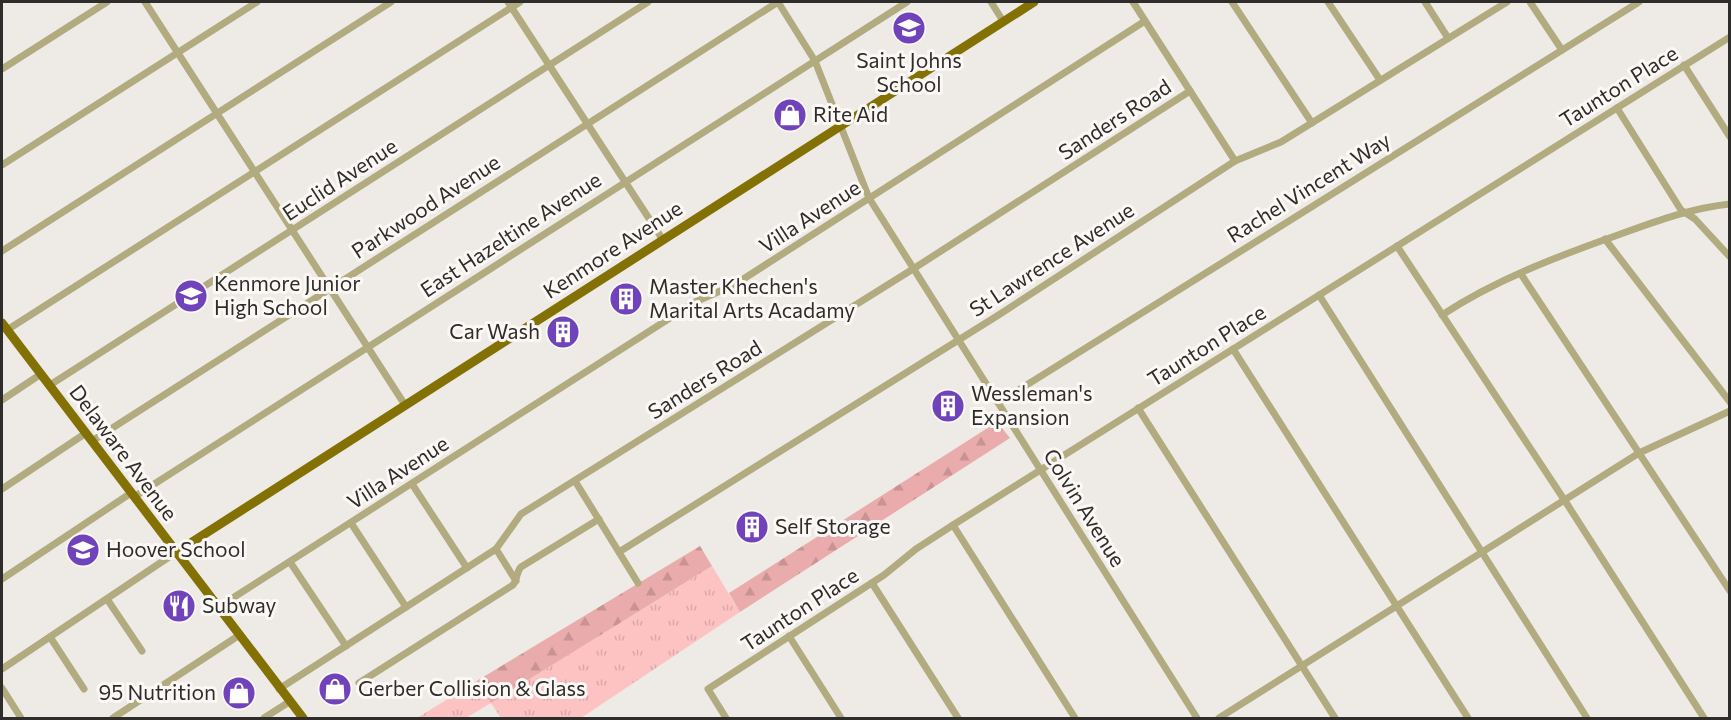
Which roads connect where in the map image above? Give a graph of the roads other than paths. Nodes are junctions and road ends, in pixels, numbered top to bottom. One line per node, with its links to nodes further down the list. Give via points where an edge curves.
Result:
1 (107, 2): 28 (street)
2 (145, 2): 24 (street)
3 (257, 2): 24 (street)
4 (391, 2): 32 (street)
5 (520, 2): 18 (street)
6 (648, 2): 26 (street, Euclid Avenue)
7 (778, 2): 25 (street, Colvin Avenue); 33 (street, Parkwood Avenue)
8 (907, 2): 25 (street, East Hazeltine Avenue)
9 (991, 2): 19 (street)
10 (1034, 2): 19 (main road, Kenmore Avenue)
11 (1133, 2): 20 (street)
12 (1232, 2): 34 (street)
13 (1328, 2): 29 (street)
14 (1425, 2): 22 (street)
15 (1507, 2): 22 (street, St Lawrence Avenue)
16 (1530, 2): 23 (street)
17 (1639, 2): 23 (street, Rachel Vincent Way)
18 (510, 4): 26 (street); 39 (street)
19 (1003, 21): 35 (main road, Kenmore Avenue)
20 (1145, 21): 30 (street); 41 (street, Villa Avenue)
21 (1730, 37): 27 (street, Taunton Place)
22 (1448, 38): 29 (street, St Lawrence Avenue)
23 (1562, 50): 63 (street, Rachel Vincent Way)
24 (178, 52): 32 (street); 38 (street)
25 (815, 61): 35 (street, Colvin Avenue); 40 (street, East Hazeltine Avenue)
26 (549, 65): 33 (street); 44 (street, Euclid Avenue)
27 (1684, 65): 31 (street, Taunton Place); 36 (street)
28 (2, 69)
29 (1380, 80): 34 (street, St Lawrence Avenue)
30 (1190, 92): 37 (street); 50 (street, Sanders Road)
31 (1617, 108): 43 (street); 47 (street, Taunton Place)
32 (217, 113): 39 (street); 48 (street)
33 (587, 123): 40 (street); 52 (street, Parkwood Avenue)
34 (1312, 123): 37 (street, St Lawrence Avenue, via 1276,145)
35 (839, 127): 41 (street, Colvin Avenue); 46 (main road, Kenmore Avenue)
36 (1730, 137)
37 (1235, 161): 56 (street, St Lawrence Avenue)
38 (2, 165)
39 (255, 172): 44 (street); 55 (street)
40 (625, 182): 46 (street); 57 (street, East Hazeltine Avenue)
41 (869, 198): 50 (street, Colvin Avenue); 71 (street, Villa Avenue, via 729,288 695,302)
42 (1730, 204): 43 (street)
43 (1685, 213): 45 (street); 49 (street)
44 (292, 230): 52 (street); 60 (street, Euclid Avenue)
45 (1605, 239): 51 (street); 62 (street)
46 (663, 240): 64 (main road, Kenmore Avenue)
47 (1397, 246): 53 (street, Taunton Place); 54 (street)
48 (2, 251)
49 (1730, 256)
50 (913, 269): 56 (street, Colvin Avenue); 70 (street, Sanders Road)
51 (1521, 274): 54 (street); 68 (street)
52 (330, 288): 57 (street); 67 (street, Parkwood Avenue)
53 (1319, 295): 58 (street, Taunton Place); 80 (street)
54 (1442, 315): 74 (street)
55 (4, 327): 59 (main road, Delaware Avenue)
56 (958, 340): 63 (street, Colvin Avenue); 79 (street, St Lawrence Avenue)
57 (368, 347): 64 (street); 73 (street, East Hazeltine Avenue)
58 (1233, 349): 65 (street, Taunton Place); 90 (street)
59 (41, 374): 60 (main road, Delaware Avenue); 61 (street)
60 (50, 385): 67 (main road, Delaware Avenue)
61 (2, 400)
62 (1730, 402)
63 (998, 403): 69 (street, Colvin Avenue)
64 (405, 405): 81 (main road, Kenmore Avenue)
65 (1138, 408): 69 (street, Taunton Place); 98 (street)
66 (1730, 411): 68 (street)
67 (89, 437): 72 (street, Parkwood Avenue); 73 (main road, Delaware Avenue)
68 (1639, 453): 74 (street); 88 (street)
69 (1040, 470): 77 (street, Taunton Place); 113 (street, Colvin Avenue)
70 (575, 481): 75 (street); 78 (street, Sanders Road, via 522,514)
71 (412, 484): 76 (street, Villa Avenue); 83 (street)
72 (2, 489)
73 (132, 495): 81 (main road, Delaware Avenue); 84 (street, East Hazeltine Avenue)
74 (1564, 500): 80 (street); 118 (street)
75 (599, 519): 79 (street); 85 (street, via 521,567)
76 (351, 523): 82 (street, Villa Avenue); 91 (street)
77 (953, 525): 87 (street, Taunton Place); 112 (street)
78 (496, 549): 83 (street, Sanders Road); 85 (street)
79 (619, 552): 86 (street)
80 (1482, 552): 90 (street); 117 (street)
81 (175, 553): 89 (street, Kenmore Avenue); 92 (main road, Delaware Avenue)
82 (290, 562): 92 (street, Villa Avenue); 96 (street)
83 (467, 568): 91 (street, Sanders Road)
84 (2, 579)
85 (516, 581): 100 (street)
86 (638, 583)
87 (872, 583): 94 (street, Taunton Place); 111 (street)
88 (1730, 591)
89 (107, 599): 95 (street, Kenmore Avenue); 97 (street)
90 (1397, 606): 98 (street); 116 (street)
91 (406, 607): 96 (street, Sanders Road)
92 (217, 608): 93 (main road, Delaware Avenue)
93 (238, 636): 103 (main road, Delaware Avenue); 106 (street)
94 (789, 636): 109 (street, Taunton Place, via 708,689); 110 (street)
95 (50, 637): 99 (street, Kenmore Avenue); 102 (street)
96 (346, 646): 103 (street, Sanders Road)
97 (142, 651)
98 (1302, 666): 114 (street); 115 (street)
99 (2, 669)
100 (359, 683)
101 (2, 688): 105 (street)
102 (84, 689)
103 (279, 689): 104 (main road, Delaware Avenue)
104 (289, 702): 107 (street); 108 (main road, Delaware Avenue)
105 (21, 718)
106 (113, 718)
107 (264, 718)
108 (303, 718)
109 (726, 718)
110 (841, 718)
111 (958, 718)
112 (1075, 718)
113 (1197, 718)
114 (1219, 718)
115 (1335, 718)
116 (1468, 718)
117 (1587, 718)
118 (1704, 718)

